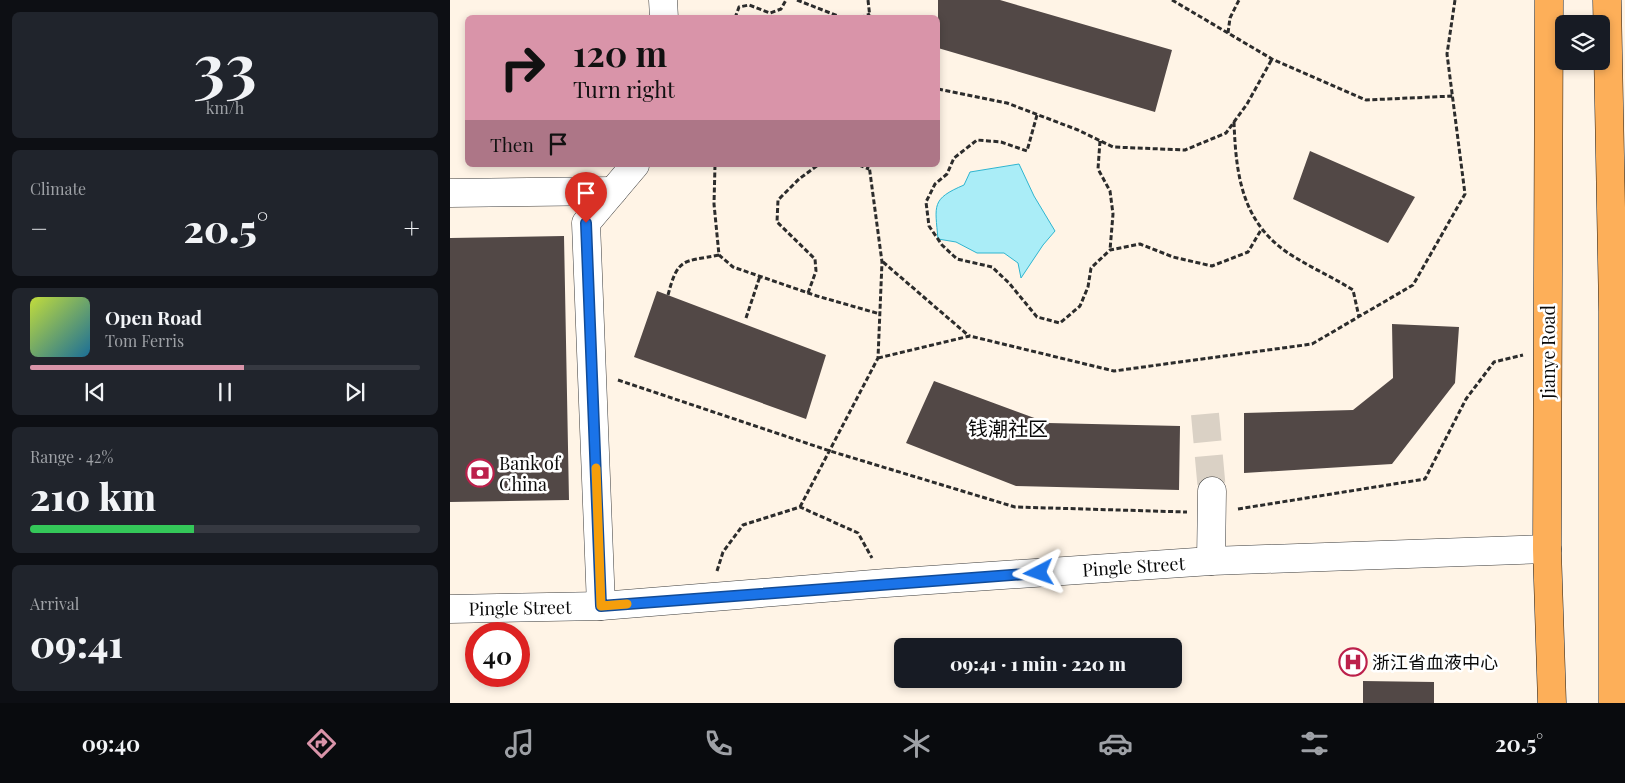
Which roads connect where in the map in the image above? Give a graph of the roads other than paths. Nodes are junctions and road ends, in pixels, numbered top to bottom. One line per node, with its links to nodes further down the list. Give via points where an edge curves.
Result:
1 (663, 0): 4 (street)
2 (1549, 0): 10 (main road, Jianye Road)
3 (1607, 0): 9 (main road)
4 (664, 15)
5 (633, 167): 6 (street)
6 (613, 191): 7 (street); 12 (street, via 586,223)
7 (450, 193)
8 (1212, 502): 11 (street)
9 (1619, 547): 15 (main road)
10 (1547, 549): 11 (street, Pingle Street); 14 (main road, Jianye Road)
11 (1211, 561): 12 (street, Pingle Street)
12 (601, 606): 13 (street, Pingle Street)
13 (450, 609)
14 (1552, 703)
15 (1613, 703)

